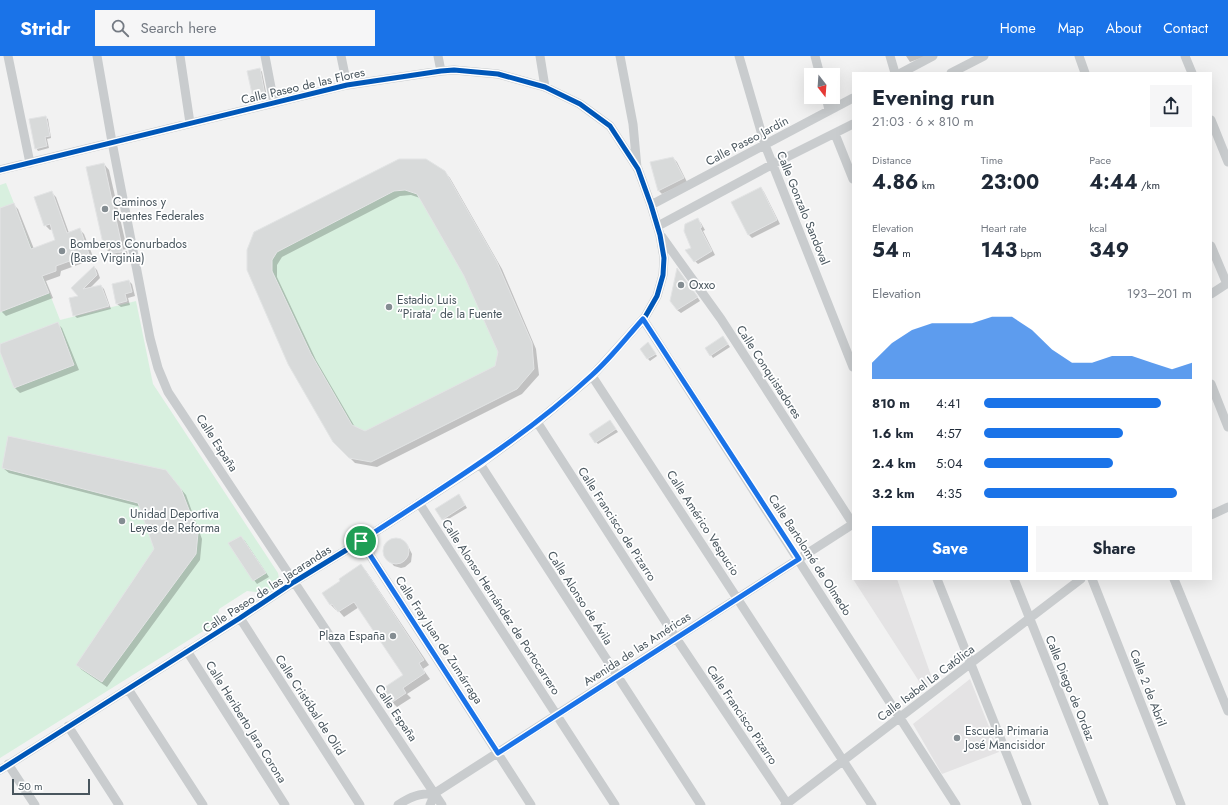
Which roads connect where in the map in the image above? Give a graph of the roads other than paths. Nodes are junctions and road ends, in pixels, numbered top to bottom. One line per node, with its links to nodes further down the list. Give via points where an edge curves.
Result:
1 (8, 56): 36 (street)
2 (98, 56): 33 (street, Calle España)
3 (180, 56): 30 (street)
4 (265, 56): 26 (street)
5 (341, 56): 23 (street)
6 (438, 56): 18 (street)
7 (540, 56): 24 (street)
8 (620, 56): 38 (street, via 633,124)
9 (739, 56): 34 (street, Calle Gonzalo Sandoval)
10 (815, 56): 16 (street)
11 (890, 56): 19 (street)
12 (933, 56): 20 (street)
13 (984, 56): 17 (street)
14 (1079, 56): 21 (street)
15 (1184, 56): 22 (street)
16 (818, 68)
17 (964, 70)
18 (441, 71): 23 (street, Calle Paseo de las Flores); 24 (street, Calle Paseo de las Flores, via 498,74)
19 (895, 72)
20 (903, 72)
21 (1085, 72)
22 (1192, 72)
23 (347, 85): 26 (street, Calle Paseo de las Flores)
24 (545, 87): 38 (street, Calle Paseo de las Flores, via 580,104 610,126)
25 (852, 98): 28 (street, Calle Paseo Jardín)
26 (274, 103): 30 (street, Calle Paseo de las Flores)
27 (828, 104): 28 (street)
28 (829, 110): 34 (street, Calle Paseo Jardín)
29 (1212, 122): 35 (street)
30 (190, 123): 33 (street, Calle Paseo de las Flores)
31 (852, 125): 32 (street)
32 (835, 134): 37 (street); 40 (street)
33 (112, 142): 36 (street, Calle Paseo de las Flores); 66 (street, Calle España, via 158,368 168,392)
34 (765, 145): 37 (street, Calle Gonzalo Sandoval); 41 (street, Calle Paseo Jardín)
35 (1228, 162)
36 (30, 163): 39 (street, Calle Paseo de las Flores)
37 (773, 164): 42 (street); 48 (street, Calle Gonzalo Sandoval)
38 (638, 169): 41 (street, Calle Paseo de las Flores)
39 (0, 170)
40 (852, 176)
41 (651, 205): 42 (street, Calle Paseo de las Jacarandas)
42 (658, 226): 43 (street, Calle Paseo de las Jacarandas)
43 (660, 235): 47 (street, Calle Paseo de las Jacarandas, via 664,258 663,274 657,296); 57 (street, Calle Conquistadores, via 725,326)
44 (1212, 248): 45 (street)
45 (1227, 284): 46 (street)
46 (1212, 293)
47 (643, 319): 49 (street, Calle Paseo de las Jacarandas); 60 (street, Calle Bartolomé de Olmedo)
48 (852, 364)
49 (592, 376): 51 (street, Calle Paseo de las Jacarandas); 67 (street, Calle Américo Vespucio)
50 (1212, 387): 52 (street)
51 (537, 422): 53 (street, Calle Paseo de las Jacarandas); 70 (street, Calle Francisco de Pizarro)
52 (1228, 427)
53 (480, 464): 54 (street, Calle Paseo de las Jacarandas); 73 (street, Calle Alonso de Ávila)
54 (419, 503): 59 (street, Calle Paseo de las Jacarandas); 76 (street, Calle Alonso Hernández de Portocarrero)
55 (1228, 507): 56 (street)
56 (1212, 515)
57 (852, 522)
58 (852, 525): 60 (street, Avenida de las Américas)
59 (361, 541): 66 (street, Calle Paseo de las Jacarandas); 79 (street, Calle Fray Juan de Zumárraga)
60 (799, 559): 67 (street, Avenida de las Américas); 77 (street, Calle Bartolomé de Olmedo)
61 (937, 580): 72 (street)
62 (1014, 580): 69 (street, Calle Diego de Ordaz)
63 (1080, 580): 69 (street, Calle Isabel La Católica)
64 (1092, 580): 100 (street, Calle 2 de Abril)
65 (1174, 580): 75 (street)
66 (294, 582): 68 (street, Calle Paseo de las Jacarandas); 83 (street, Calle España)
67 (738, 598): 70 (street, Avenida de las Américas); 80 (street, Calle Américo Vespucio)
68 (240, 618): 71 (street, Calle Paseo de las Jacarandas); 89 (street, Calle Cristóbal de Olid)
69 (1030, 618): 72 (street, Calle Isabel La Católica); 99 (street, Calle Diego de Ordaz)
70 (676, 638): 73 (street, Avenida de las Américas); 84 (street, Calle Francisco Pizarro)
71 (187, 651): 74 (street, Calle Paseo de las Jacarandas); 88 (street, Calle Heriberto Jara Corona)
72 (971, 663): 77 (street, Calle Isabel La Católica); 98 (street)
73 (617, 676): 76 (street, Avenida de las Américas); 95 (street, Calle Alonso de Ávila)
74 (128, 689): 78 (street, Calle Paseo de las Jacarandas); 87 (street)
75 (1228, 711)
76 (557, 715): 79 (street, Avenida de las Américas); 94 (street, Calle Alonso Hernández de Portocarrero)
77 (900, 717): 80 (street, Calle Isabel La Católica); 97 (street, Calle Bartolomé de Olmedo)
78 (68, 726): 81 (street, Calle Paseo de las Jacarandas); 86 (street)
79 (498, 753): 83 (street, Avenida de las Américas); 93 (street, Calle Fray Juan de Zumárraga)
80 (843, 761): 84 (street, Calle Isabel La Católica); 96 (street, Calle Américo Vespucio)
81 (8, 764): 82 (street, Calle Paseo de las Jacarandas); 85 (street)
82 (0, 770)
83 (435, 793): 90 (street, Avenida de las Américas, via 410,797); 91 (street); 92 (street, Calle España)
84 (786, 804)
85 (35, 805)
86 (119, 805)
87 (203, 805)
88 (285, 805)
89 (360, 805)
90 (398, 805)
91 (430, 805)
92 (442, 805)
93 (532, 805)
94 (615, 805)
95 (701, 805)
96 (872, 805)
97 (956, 805)
98 (1027, 805)
99 (1104, 805)
100 (1181, 805)

